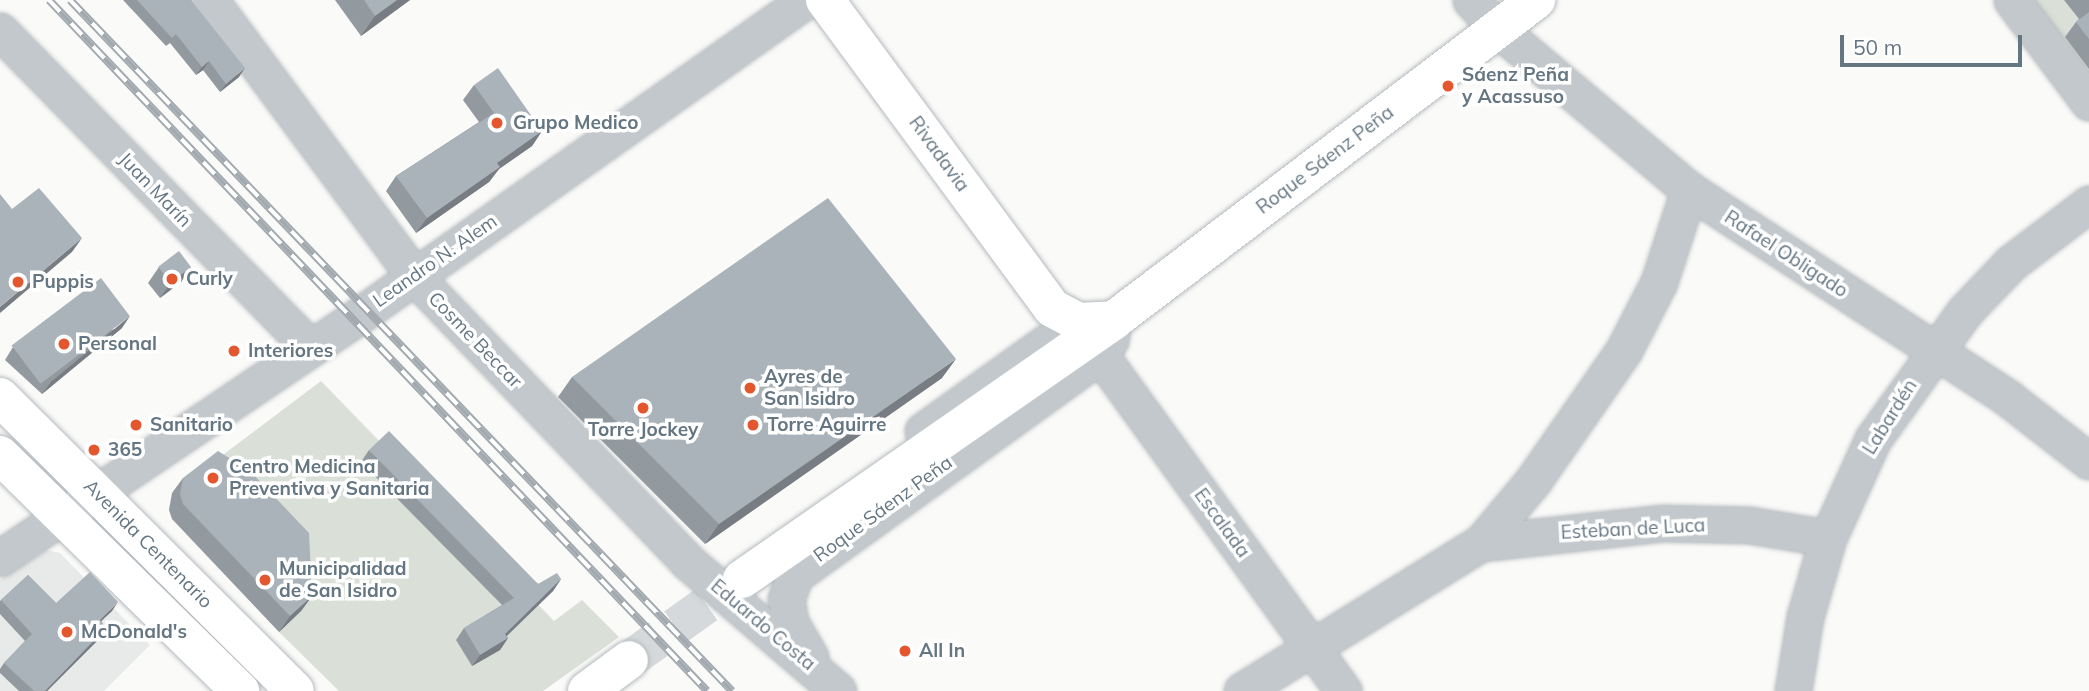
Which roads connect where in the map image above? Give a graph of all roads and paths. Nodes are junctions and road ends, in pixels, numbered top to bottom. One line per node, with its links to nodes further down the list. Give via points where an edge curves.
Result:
1 (210, 0): 12 (street, Cosme Beccar)
2 (806, 0): 12 (street, Leandro N. Alem)
3 (825, 0): 14 (main road, Rivadavia)
4 (1471, 0): 7 (street, Rafael Obligado)
5 (1536, 0): 7 (main road, Roque Sáenz Peña)
6 (2012, 0): 9 (street)
7 (1497, 29): 10 (street, Rafael Obligado); 13 (main road, Roque Sáenz Peña)
8 (2, 35): 15 (street, Juan Marín)
9 (2089, 102)
10 (1689, 190): 16 (street, Rafael Obligado); 25 (street, via 1659,282 1624,350 1533,481)
11 (2089, 204): 16 (street, Labardén, via 2011,263)
12 (414, 276): 15 (street, Leandro N. Alem); 27 (street, Cosme Beccar)
13 (1114, 320): 14 (main road); 17 (street, via 1110,340); 18 (main road, Roque Sáenz Peña)
14 (1049, 326): 18 (main road); 27 (street, Roque Sáenz Peña, via 741,563 716,567)
15 (310, 348): 22 (street, Leandro N. Alem)
16 (1933, 349): 21 (street, Rafael Obligado); 24 (street, Labardén, via 1873,439)
17 (1100, 355): 29 (street, Escalada); 31 (street, Roque Sáenz Peña, via 795,575 786,599 790,623)
18 (1013, 389): 28 (main road, Roque Sáenz Peña)
19 (0, 397): 22 (main road, Avenida Centenario)
20 (0, 455): 23 (main road, Avenida Centenario)
21 (2089, 461)
22 (99, 494): 23 (street, Leandro N. Alem); 33 (main road, Avenida Centenario)
23 (62, 518): 26 (street, Leandro N. Alem); 32 (main road, Avenida Centenario)
24 (1828, 538): 25 (street, Esteban de Luca, via 1748,524 1662,523); 37 (street, Labardén, via 1805,617)
25 (1481, 543): 29 (street)
26 (0, 558)
27 (687, 561): 31 (street, Eduardo Costa)
28 (742, 579)
29 (1311, 645): 35 (street); 36 (street, Escalada)
30 (629, 660): 34 (main road)
31 (830, 683)
32 (240, 691)
33 (295, 691)
34 (587, 691)
35 (1242, 691)
36 (1343, 691)
37 (1793, 691)

